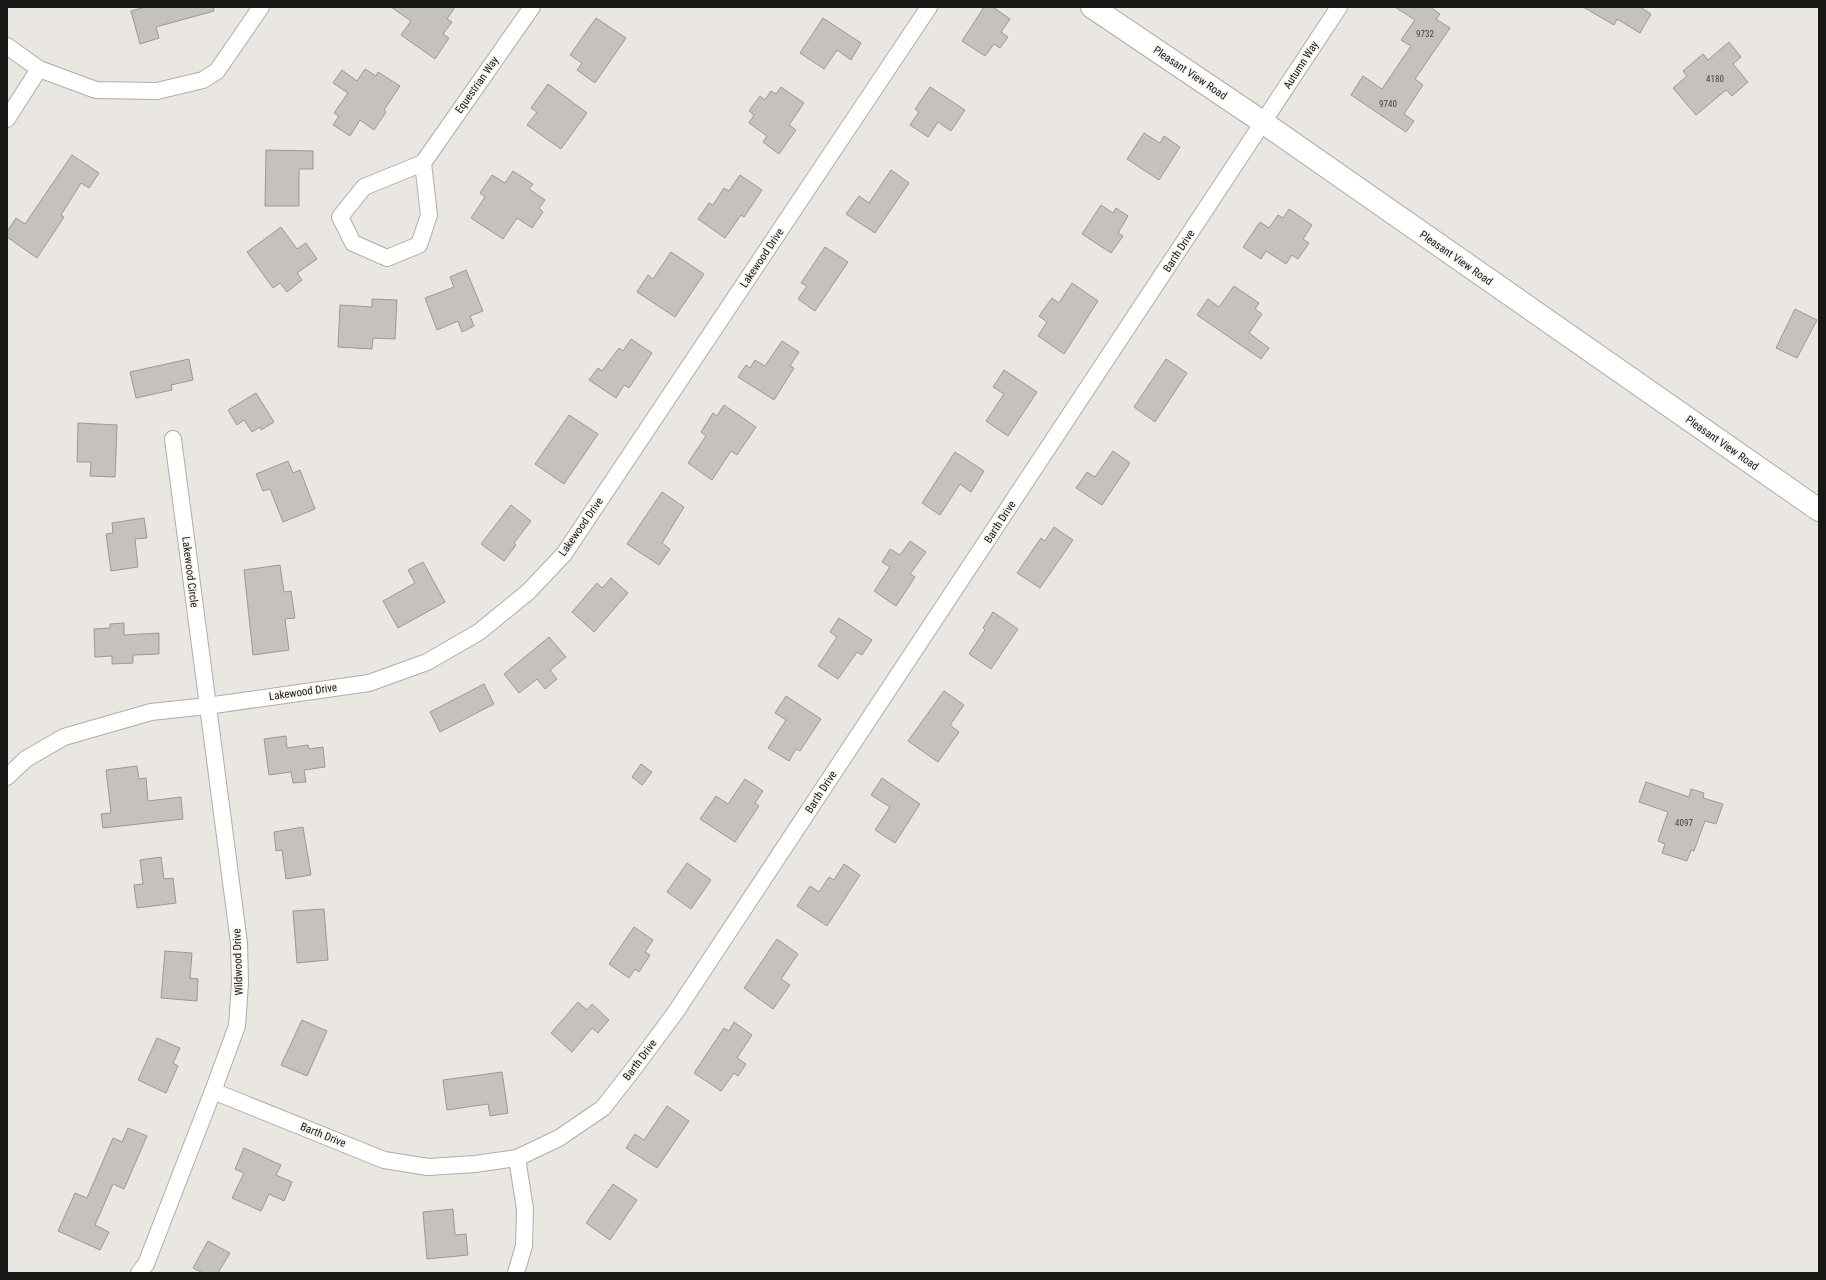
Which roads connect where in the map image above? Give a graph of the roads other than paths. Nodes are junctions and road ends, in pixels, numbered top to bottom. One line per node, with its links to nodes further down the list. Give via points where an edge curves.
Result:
1 (261, 7): 7 (street, via 217,71 203,80 157,91 96,90)
2 (532, 7): 10 (street, Equestrian Way)
3 (929, 7): 13 (street, Lakewood Drive, via 564,554 528,592 480,632 413,668 369,683)
4 (1092, 7): 9 (main road, Pleasant View Road)
5 (1339, 7): 9 (street, Autumn Way)
6 (7, 46): 7 (street)
7 (39, 69): 8 (street)
8 (7, 119)
9 (1264, 123): 12 (main road, Pleasant View Road); 16 (street, Barth Drive, via 675,1013 603,1108 559,1138)
10 (423, 163): 10 (street, via 364,186 340,217 353,243 387,258 419,244 429,215)
11 (173, 438): 13 (street, Lakewood Circle)
12 (1819, 510)
13 (207, 706): 14 (street, Lakewood Drive, via 151,712 64,737 26,759); 15 (street, Wildwood Drive, via 239,943 240,984 236,1026)
14 (7, 777)
15 (213, 1091): 16 (street, Barth Drive, via 384,1160 428,1167); 17 (street, Wildwood Drive, via 146,1264)
16 (517, 1158): 18 (street, via 525,1209 524,1246)
17 (138, 1273)
18 (516, 1273)

